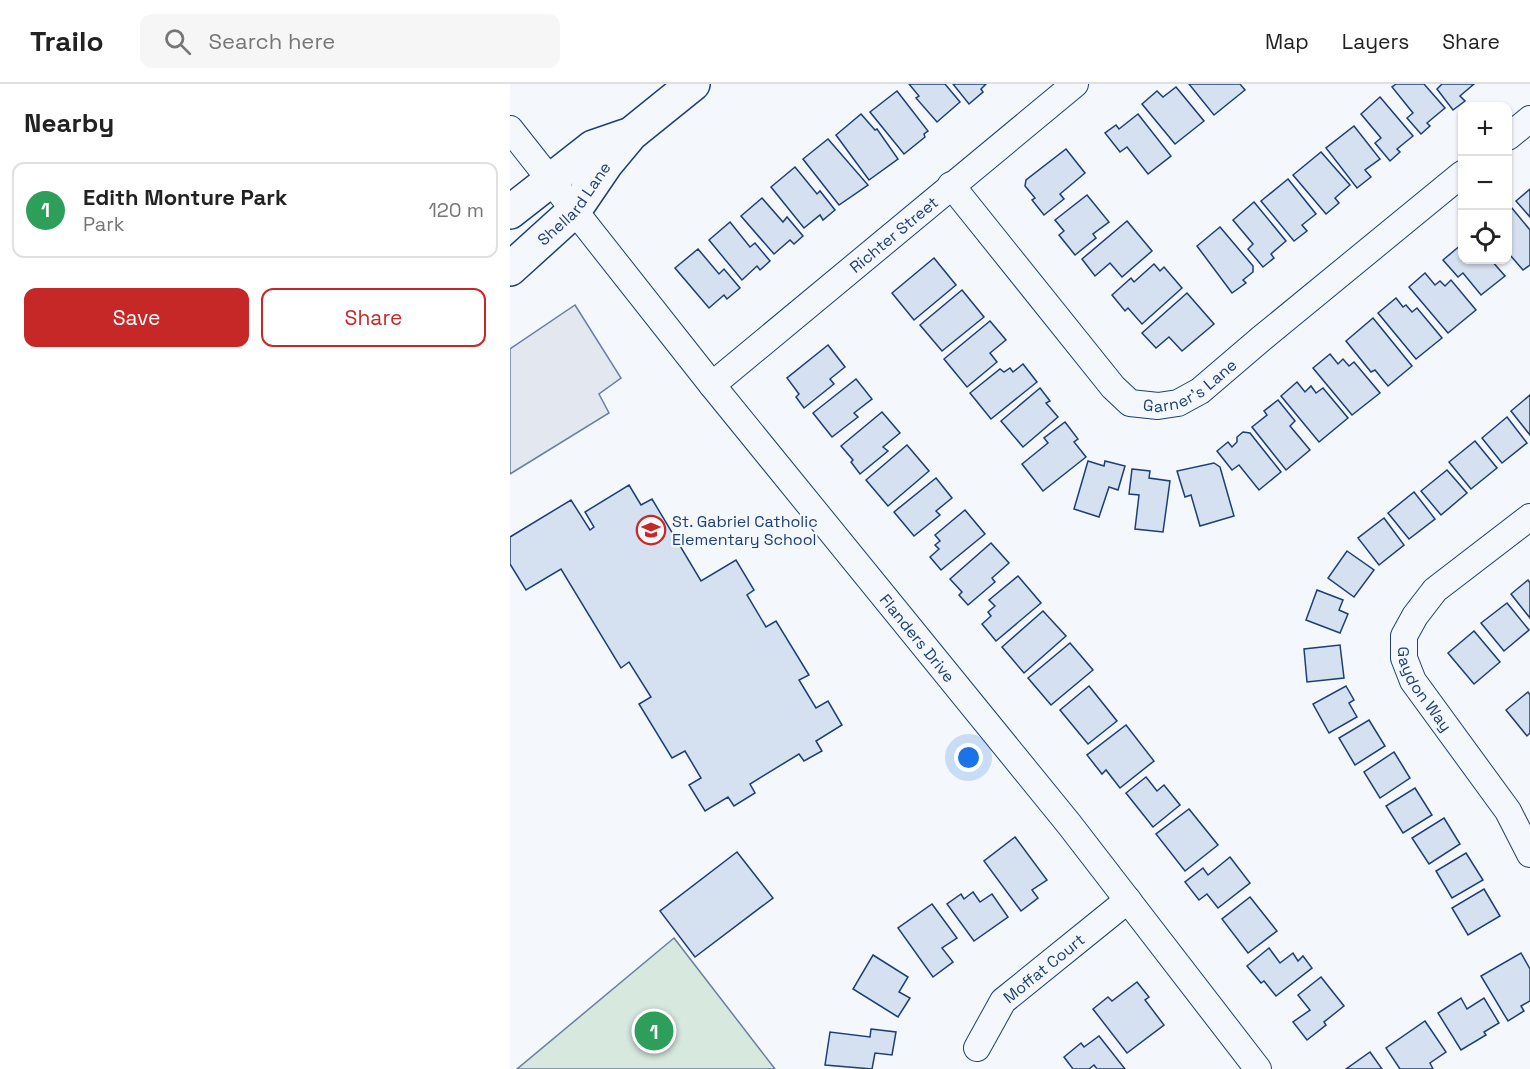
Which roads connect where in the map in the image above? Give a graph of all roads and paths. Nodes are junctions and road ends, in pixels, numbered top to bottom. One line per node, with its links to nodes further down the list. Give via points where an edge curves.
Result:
1 (693, 84): 5 (main road, Shellard Lane)
2 (1075, 84): 9 (street, Richter Street)
3 (1530, 119): 6 (street)
4 (510, 129): 8 (street, Flanders Drive)
5 (631, 134): 8 (main road, Shellard Lane, via 593,147); 10 (main road, Shellard Lane)
6 (1512, 134)
7 (1458, 177): 9 (street, Garner's Lane, via 1200,391 1178,403 1158,406 1130,403 1113,387)
8 (549, 181): 10 (street, Flanders Drive); 11 (main road, Shellard Lane)
9 (951, 185): 13 (street, Richter Street)
10 (574, 211): 12 (main road, Shellard Lane); 13 (street, Flanders Drive)
11 (510, 212)
12 (510, 269)
13 (712, 385): 16 (street, Flanders Drive)
14 (1530, 517): 15 (street, Gaydon Way, via 1435,590 1404,636 1404,658 1413,681 1508,811)
15 (1530, 854)
16 (1128, 900): 17 (street, Moffat Court, via 1003,1001); 18 (street, Flanders Drive)
17 (977, 1048)
18 (1258, 1069)

